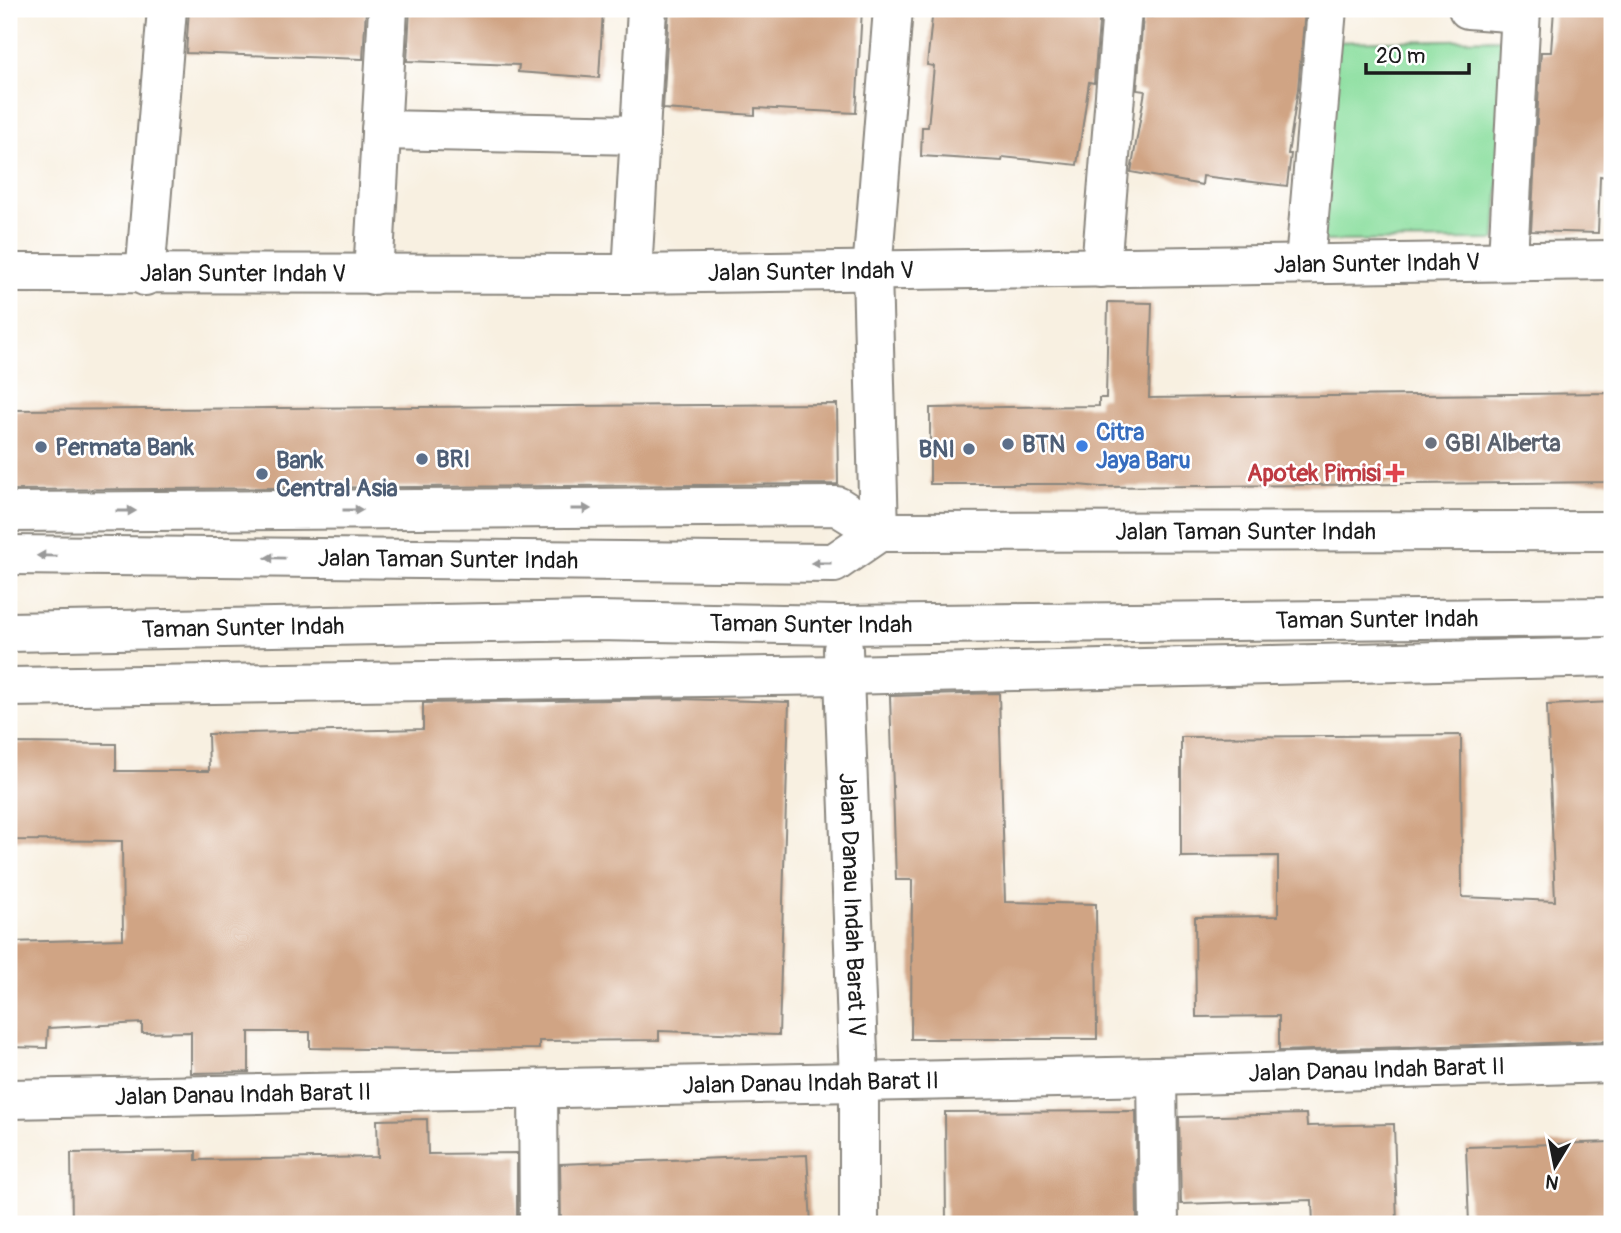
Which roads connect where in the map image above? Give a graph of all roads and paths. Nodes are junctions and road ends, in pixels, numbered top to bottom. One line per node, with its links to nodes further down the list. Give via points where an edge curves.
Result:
1 (167, 9): 19 (street)
2 (388, 9): 9 (street)
3 (646, 9): 10 (street)
4 (893, 9): 15 (street)
5 (1122, 9): 14 (street)
6 (1327, 9): 13 (street)
7 (1468, 9): 8 (street)
8 (1521, 11): 11 (street)
9 (381, 130): 10 (street); 18 (street)
10 (640, 135): 17 (street)
11 (1508, 259): 12 (street, Jalan Sunter Indah V); 13 (street, Jalan Sunter Indah V)
12 (1612, 260)
13 (1305, 262): 14 (street, Jalan Sunter Indah V)
14 (1101, 268): 15 (street, Jalan Sunter Indah V)
15 (872, 272): 17 (street, Jalan Sunter Indah V); 23 (street)
16 (9, 273): 19 (street, Jalan Sunter Indah V)
17 (632, 274): 18 (street, Jalan Sunter Indah V)
18 (373, 275): 19 (street, Jalan Sunter Indah V)
19 (145, 276)
20 (316, 511): 21 (street, Jalan Taman Sunter Indah, one-way to 20); 23 (street, Jalan Taman Sunter Indah, one-way to 23, via 837,506); 25 (street)
21 (9, 512)
22 (1612, 531): 23 (street, Jalan Taman Sunter Indah)
23 (880, 533): 25 (street, Jalan Taman Sunter Indah, one-way to 25, via 834,563)
24 (9, 555): 25 (street, Jalan Taman Sunter Indah, one-way to 24)
25 (318, 559)
26 (1612, 617): 27 (street, Taman Sunter Indah)
27 (840, 625): 28 (street, Taman Sunter Indah, via 594,621); 30 (street, Jalan Danau Indah Barat IV)
28 (9, 632)
29 (1612, 657): 30 (street)
30 (844, 675): 31 (street); 34 (street, Jalan Danau Indah Barat IV)
31 (9, 687)
32 (1612, 1063): 33 (street, Jalan Danau Indah Barat II)
33 (1157, 1076): 34 (street, Jalan Danau Indah Barat II); 39 (street)
34 (859, 1081): 35 (street, Jalan Danau Indah Barat II); 38 (street, Jalan Danau Indah Barat IV)
35 (538, 1089): 36 (street, Jalan Danau Indah Barat II); 37 (street)
36 (9, 1099)
37 (539, 1224)
38 (859, 1224)
39 (1159, 1224)

